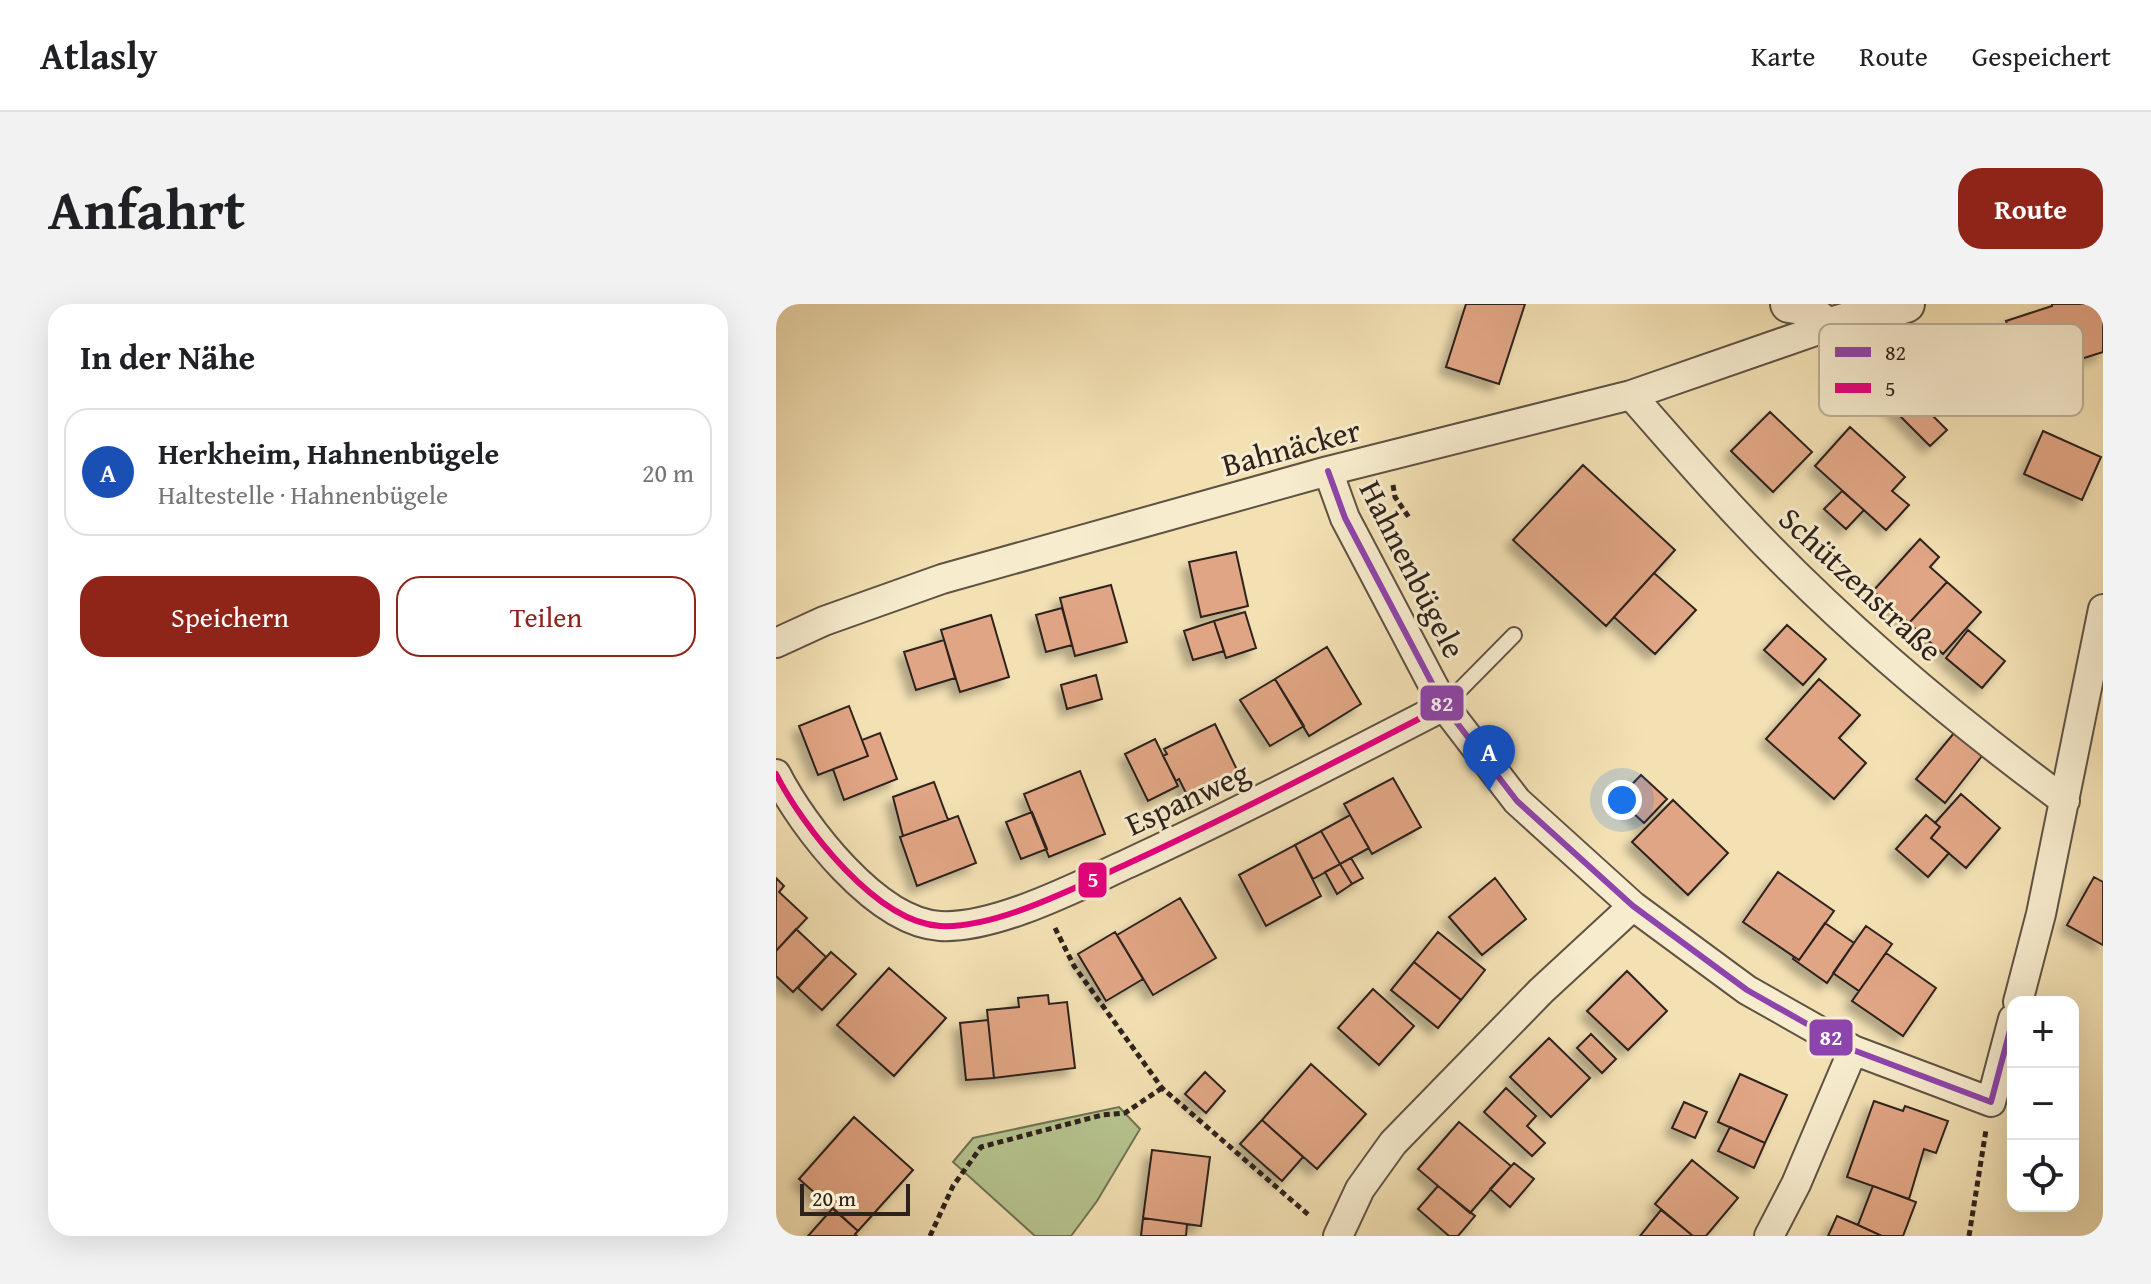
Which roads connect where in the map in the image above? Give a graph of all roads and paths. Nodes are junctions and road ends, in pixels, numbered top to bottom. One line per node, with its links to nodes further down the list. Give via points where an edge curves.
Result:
1 (1789, 304): 3 (street, via 1802,306)
2 (1906, 304): 4 (street)
3 (1823, 324)
4 (1837, 324)
5 (1819, 330): 6 (street, Bahnäcker)
6 (1631, 395): 7 (street, Bahnäcker); 13 (street, Schützenstraße, via 1741,518 1840,615 1976,735)
7 (1328, 471): 10 (street, Bahnäcker, via 942,579); 11 (street, Hahnenbügele, via 1345,518)
8 (2103, 609): 13 (street)
9 (1514, 635): 11 (lane)
10 (776, 643)
11 (1444, 706): 14 (street, Espanweg, via 1250,807); 15 (street, Hahnenbügele, via 1517,801)
12 (776, 774): 14 (street, Espanweg, via 847,872 901,915 938,926 969,925)
13 (2065, 801): 16 (street)
14 (1043, 903): 19 (path, via 1074,966)
15 (1633, 906): 18 (street, Hahnenbügele, via 1747,990); 22 (street, via 1541,991 1393,1143)
16 (2020, 996)
17 (2007, 1042): 20 (street)
18 (1853, 1050): 20 (street, Hahnenbügele); 25 (street)
19 (1162, 1088): 22 (path); 24 (path, via 1125,1113 981,1147 953,1186)
20 (1991, 1102): 26 (path)
21 (776, 1229): 23 (path)
22 (1330, 1231)
23 (784, 1236)
24 (930, 1236)
25 (1769, 1236)
26 (1969, 1236)

